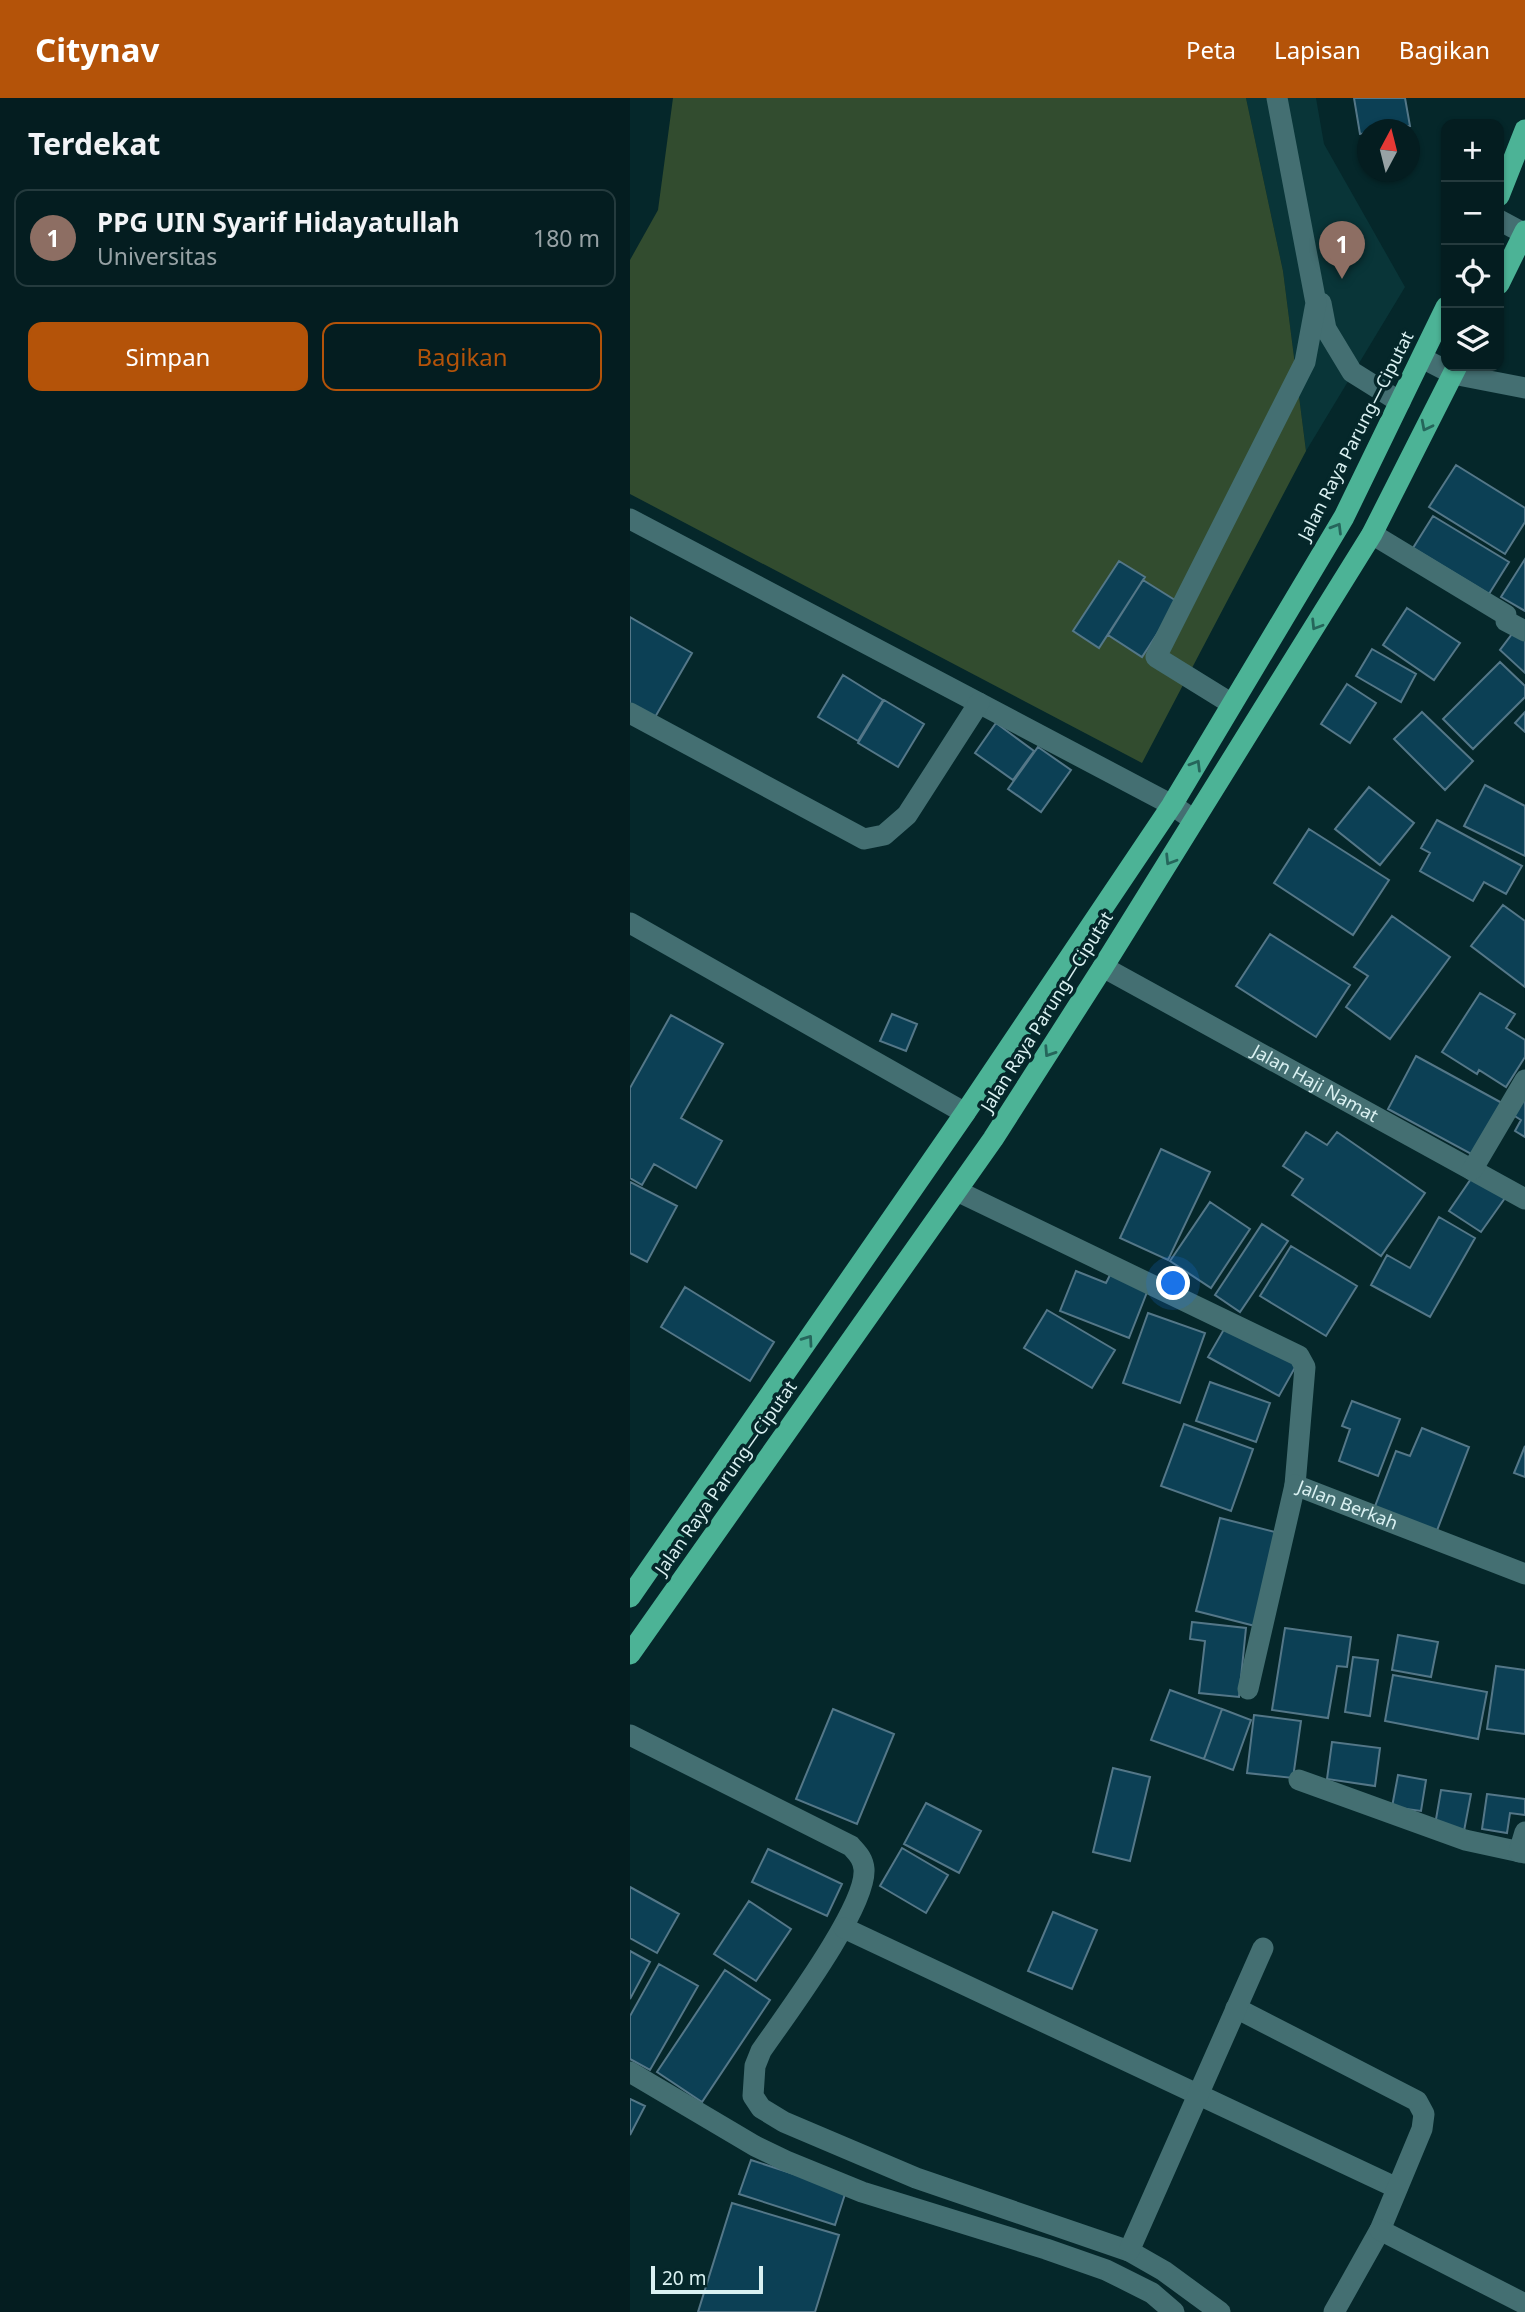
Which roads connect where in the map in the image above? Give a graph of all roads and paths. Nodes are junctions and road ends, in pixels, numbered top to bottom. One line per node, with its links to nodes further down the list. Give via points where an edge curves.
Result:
1 (1277, 98): 19 (street, via 1317,303 1306,362 1156,657)
2 (1282, 98): 14 (street, via 1326,328 1352,372)
3 (1525, 130): 4 (highway)
4 (1504, 183)
5 (1504, 222): 6 (street)
6 (1525, 233): 7 (highway)
7 (1504, 274)
8 (1446, 308): 9 (highway, Jalan Raya Parung—Ciputat)
9 (1422, 358): 10 (street); 14 (highway, Jalan Raya Parung—Ciputat)
10 (1441, 365)
11 (1454, 371): 16 (highway, Jalan Raya Parung—Ciputat, one-way to 16)
12 (1459, 371): 13 (street)
13 (1525, 388)
14 (1400, 402): 19 (highway, Jalan Raya Parung—Ciputat, one-way to 14, via 1344,517)
15 (630, 519): 18 (street)
16 (1372, 534): 17 (street); 22 (highway, Jalan Raya Parung—Ciputat, one-way to 22)
17 (1525, 631)
18 (979, 703): 20 (street, via 907,815 884,835 864,839); 21 (street)
19 (1232, 704): 21 (highway, Jalan Raya Parung—Ciputat, one-way to 19)
20 (630, 713)
21 (1172, 805): 22 (street); 26 (highway, Jalan Raya Parung—Ciputat)
22 (1194, 820): 24 (highway, Jalan Raya Parung—Ciputat, one-way to 24)
23 (630, 923): 26 (street)
24 (1103, 967): 27 (street, Jalan Haji Namat); 29 (highway, Jalan Raya Parung—Ciputat, one-way to 29)
25 (1525, 1080): 27 (street)
26 (965, 1113): 28 (highway, Jalan Raya Parung—Ciputat)
27 (1472, 1170): 30 (street, Jalan Haji Namat)
28 (925, 1171): 29 (highway); 33 (highway, Jalan Raya Parung—Ciputat, one-way to 28)
29 (957, 1191): 31 (street, Jalan Berkah, via 1299,1356 1305,1367); 34 (highway, Jalan Raya Parung—Ciputat)
30 (1525, 1199)
31 (1295, 1485): 32 (street, Jalan Berkah); 35 (street)
32 (1525, 1574)
33 (630, 1597)
34 (630, 1654)
35 (1248, 1689)
36 (630, 1735): 39 (street, via 851,1846 861,1857 863,1881)
37 (1299, 1780): 38 (street, via 1465,1840)
38 (1523, 1846)
39 (844, 1928): 43 (street); 46 (street, via 761,2051 753,2096 761,2108 916,2178)
40 (1263, 1948): 41 (street)
41 (1237, 2008): 43 (street); 44 (street, via 1417,2101 1424,2114 1422,2129)
42 (630, 2072): 48 (street, via 786,2161 862,2192 1106,2270 1152,2293)
43 (1199, 2094): 44 (street); 46 (street)
44 (1397, 2188): 45 (street)
45 (1380, 2230): 47 (street); 50 (street)
46 (1129, 2251): 49 (street)
47 (1525, 2304)
48 (1174, 2312)
49 (1220, 2312)
50 (1334, 2312)

